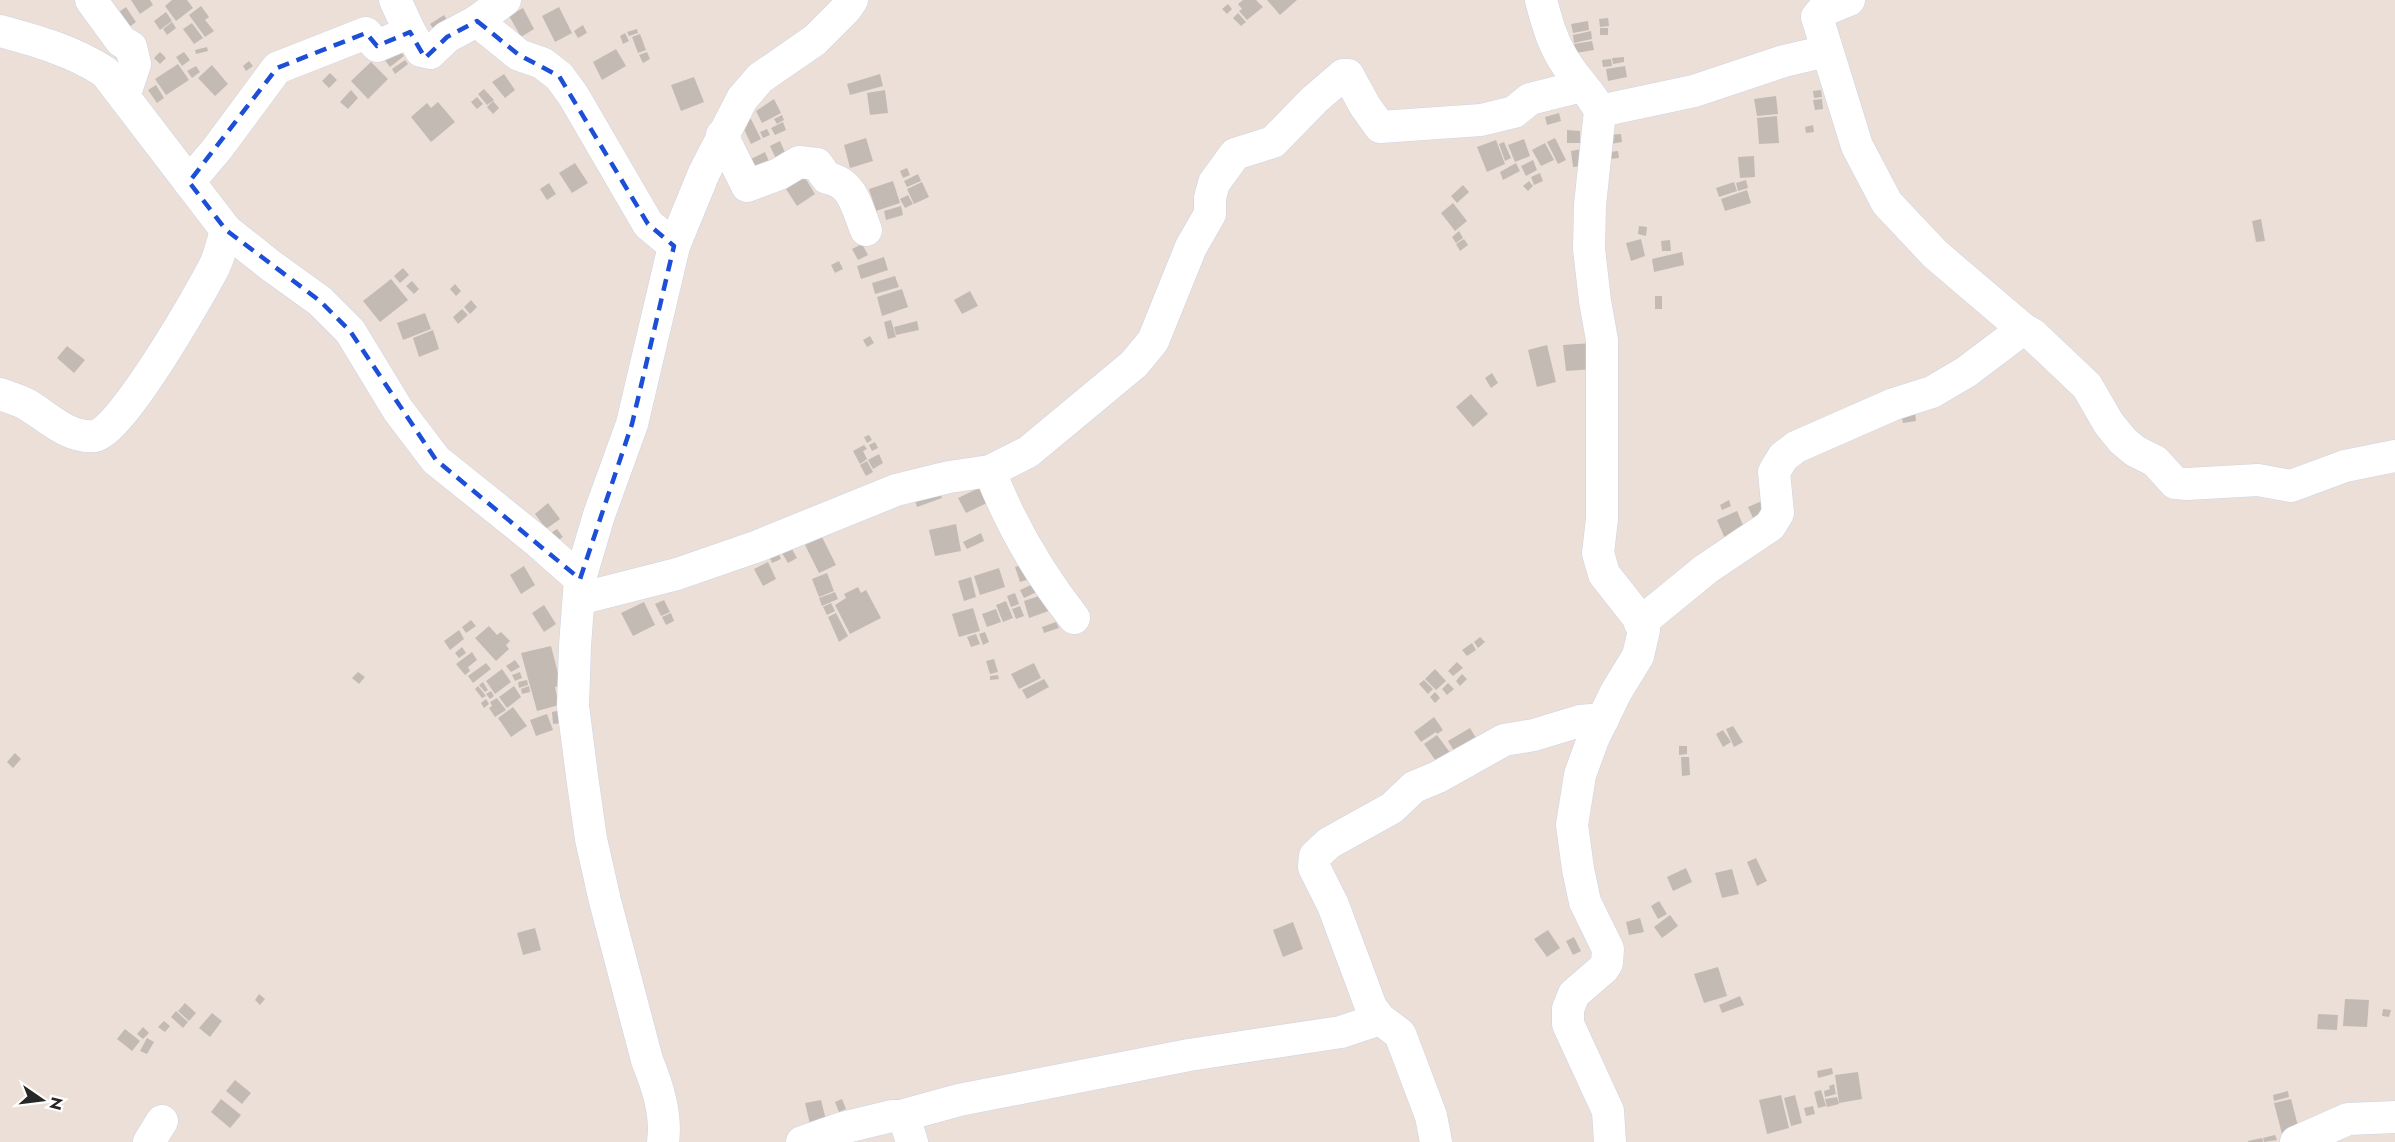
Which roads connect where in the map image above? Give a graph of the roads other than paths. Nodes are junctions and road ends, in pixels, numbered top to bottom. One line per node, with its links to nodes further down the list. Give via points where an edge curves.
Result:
1 (91, 0): 12 (street, via 121,41 131,47 135,64)
2 (395, 0): 9 (street)
3 (505, 0): 7 (street)
4 (852, 0): 14 (street, via 815,40 760,78 742,99)
5 (1541, 0): 11 (street, via 1552,41)
6 (1849, 0): 10 (street, via 1817,17)
7 (477, 21): 9 (street, via 447,37 430,53 421,51); 18 (street, via 519,55 542,63 560,76 648,224)
8 (0, 31): 12 (street, via 85,59 105,72)
9 (410, 32): 15 (street, via 377,46 366,33 277,68)
10 (1827, 51): 13 (street, via 1694,91); 19 (street, via 1857,147 1887,203 1935,254)
11 (1582, 86): 13 (street); 22 (street, via 1530,99 1514,112 1481,120 1380,126 1348,75 1343,75 1273,142 1235,154 1214,183 1210,214 1191,247 1153,341 1134,364 1028,452)
12 (124, 97): 15 (street)
13 (1600, 111): 25 (street, via 1589,249 1602,340 1599,553 1604,574)
14 (722, 135): 17 (street, via 747,186 799,162 817,164 826,178 838,180 849,189); 18 (street)
15 (189, 182): 16 (street)
16 (226, 230): 20 (street, via 216,263 168,344 105,432 95,436 75,434 25,403); 23 (street, via 320,301 350,331 398,410 436,460 537,541)
17 (866, 230)
18 (674, 246): 23 (street, via 632,424 599,515)
19 (2023, 329): 21 (street, via 2087,386 2123,441 2155,461 2175,483 2258,480 2291,486 2345,466); 25 (street, via 1932,392 1894,404 1796,447 1774,472 1778,513 1770,526 1706,569)
20 (0, 394)
21 (2395, 456)
22 (990, 471): 23 (street, via 896,490 677,574); 24 (street, via 1029,552)
23 (580, 589): 30 (street, via 573,706 591,838 656,1082 664,1122)
24 (1074, 618)
25 (1640, 623): 26 (street, via 1644,630 1638,656)
26 (1603, 719): 27 (street, via 1504,740 1414,787 1392,808 1329,843 1315,856 1314,867 1334,905 1371,1007); 33 (street, via 1580,775 1572,825 1585,902 1608,949 1607,963 1574,994 1568,1016 1574,1040 1608,1111)
27 (1380, 1019): 29 (street, via 1341,1032 1189,1055 959,1100); 32 (street, via 1400,1034 1431,1116)
28 (2395, 1117): 34 (street, via 2348,1119)
29 (907, 1129): 31 (street, via 892,1116)
30 (663, 1142)
31 (802, 1142)
32 (1436, 1142)
33 (1610, 1142)
34 (2296, 1142)

